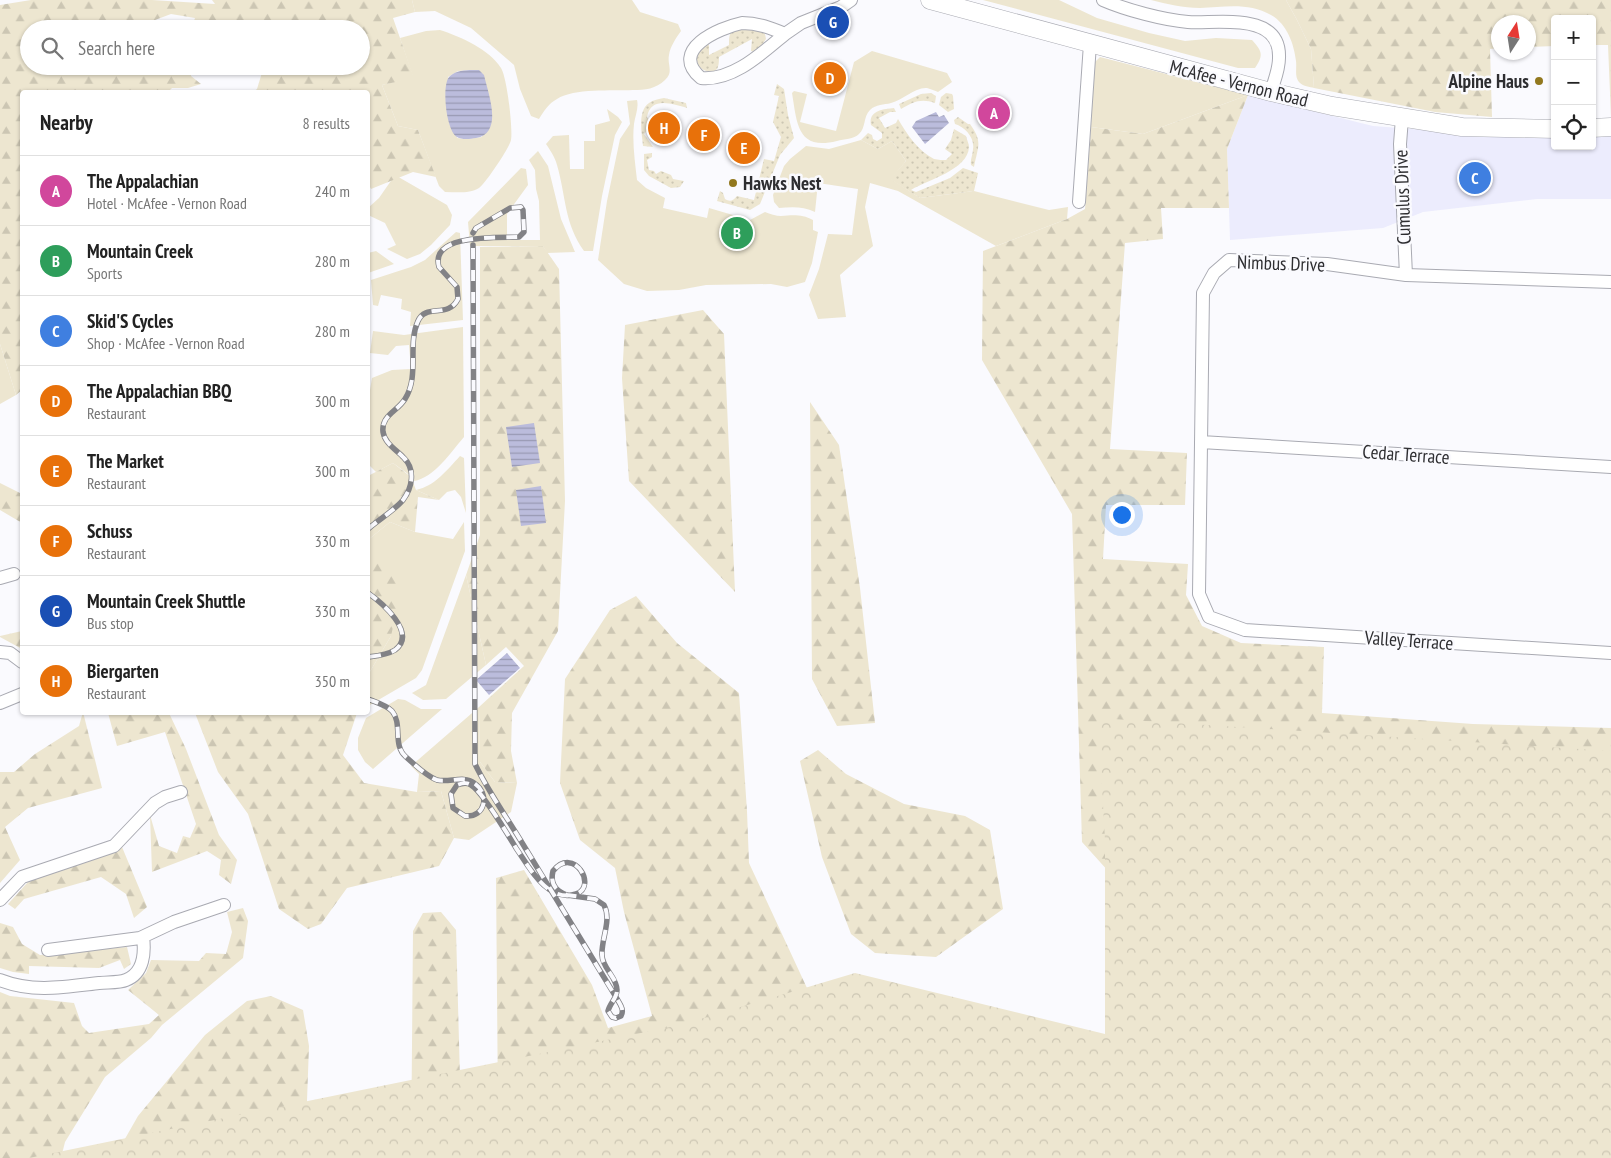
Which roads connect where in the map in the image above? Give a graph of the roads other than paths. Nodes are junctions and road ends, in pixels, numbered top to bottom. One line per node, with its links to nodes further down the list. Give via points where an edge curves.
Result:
1 (851, 0): 4 (street)
2 (930, 0): 5 (main road, McAfee - Vernon Road)
3 (1103, 0): 6 (street, via 1171,20 1249,23 1264,29 1276,42 1280,57)
4 (785, 34): 4 (street, via 742,22 698,43 689,60 701,78 716,78 743,66)
5 (1090, 44): 6 (main road, McAfee - Vernon Road); 11 (street)
6 (1271, 92): 7 (main road, McAfee - Vernon Road)
7 (1402, 118): 10 (main road, McAfee - Vernon Road, via 1462,127); 12 (street, Cumulus Drive, via 1400,154)
8 (1611, 127): 9 (main road)
9 (1596, 128)
10 (1551, 129)
11 (1079, 202)
12 (1406, 275): 13 (street, Nimbus Drive); 14 (street, Nimbus Drive, via 1327,264 1229,260 1214,272 1203,293)
13 (1611, 282)
14 (1201, 442): 15 (street, Cedar Terrace); 18 (street, Nimbus Drive, via 1199,594)
15 (1611, 467)
16 (14, 574): 17 (street)
17 (0, 578)
18 (1209, 617): 20 (street, Valley Terrace, via 1244,630)
19 (0, 652): 21 (street, via 10,653)
20 (1611, 653)
21 (20, 660)
22 (20, 695): 23 (street)
23 (0, 703)
24 (181, 792): 25 (street, via 155,803 114,846 22,877)
25 (0, 900)
26 (224, 905): 27 (street, via 174,922)
27 (143, 937): 28 (street); 29 (street, via 143,961 127,980 49,989 29,988)
28 (48, 950)
29 (0, 980)

